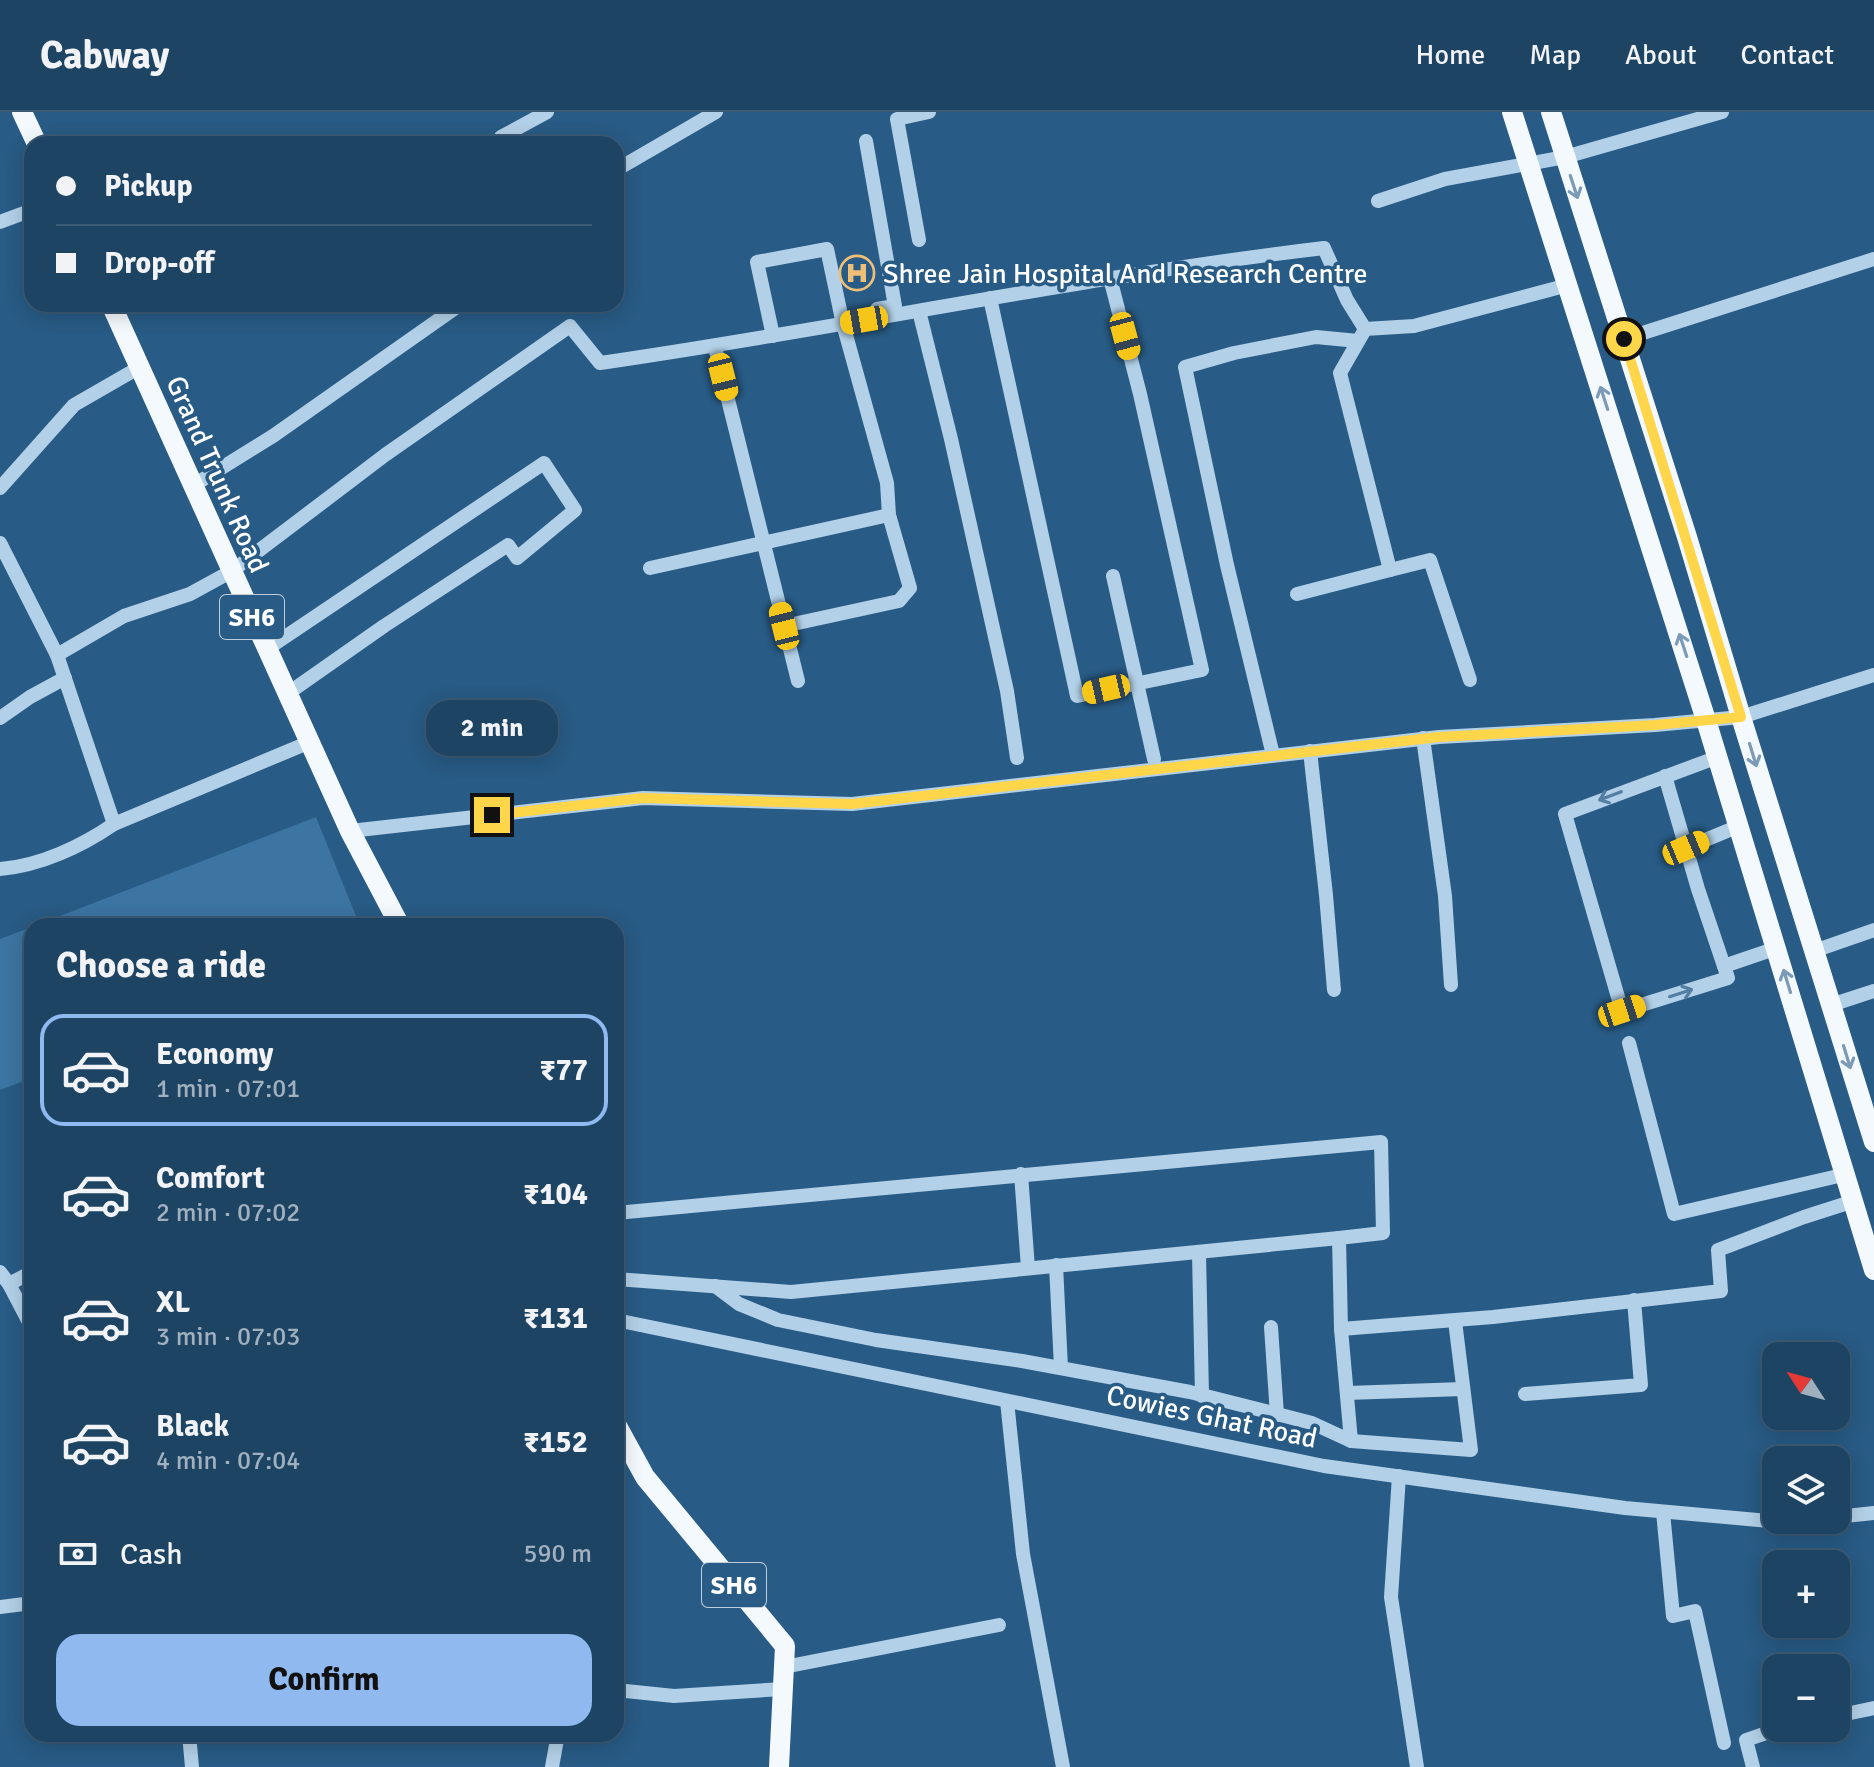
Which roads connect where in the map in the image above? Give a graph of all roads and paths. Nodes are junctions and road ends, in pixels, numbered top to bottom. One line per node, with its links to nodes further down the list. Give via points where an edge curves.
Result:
1 (22, 112): 8 (main road)
2 (547, 112): 9 (street)
3 (716, 112): 13 (street)
4 (929, 112): 17 (street, via 897,119)
5 (1512, 112): 12 (main road)
6 (1551, 112): 11 (main road)
7 (1722, 112): 11 (street)
8 (33, 136)
9 (503, 136)
10 (866, 141): 25 (street, via 895,306)
11 (1565, 157): 12 (street); 28 (main road, one-way to 28)
12 (1529, 164): 14 (street, via 1445,179); 20 (main road)
13 (624, 165)
14 (1378, 201)
15 (24, 213): 16 (street)
16 (0, 222)
17 (919, 240)
18 (1874, 259): 28 (street)
19 (1110, 278): 21 (street); 26 (street, via 1324,248); 48 (street, via 1202,670)
20 (1568, 285): 26 (street); 52 (main road, one-way to 20)
21 (990, 298): 22 (street); 48 (street, via 1077,696)
22 (919, 311): 25 (street); 58 (street, via 1007,691)
23 (115, 312): 30 (main road, Grand Trunk Road / SH6)
24 (450, 312): 31 (street)
25 (842, 320): 27 (street); 27 (street, via 827,249 757,262); 33 (street, via 887,483)
26 (1362, 335): 37 (street, via 1340,373); 56 (street, via 1316,337 1185,367)
27 (773, 336): 29 (street)
28 (1624, 339): 50 (main road)
29 (715, 347): 35 (street); 38 (street, via 600,363 570,326 385,455)
30 (140, 367): 31 (main road, Grand Trunk Road / SH6); 32 (street, via 74,405)
31 (194, 485): 38 (main road, Grand Trunk Road / SH6)
32 (0, 488)
33 (889, 515): 35 (street); 41 (street, via 910,588 899,601)
34 (0, 543): 43 (street)
35 (763, 544): 36 (street); 41 (street)
36 (650, 568)
37 (1390, 570): 40 (street); 46 (street, via 1430,560)
38 (232, 571): 42 (main road, Grand Trunk Road / SH6); 43 (street, via 190,594 124,616)
39 (1113, 576): 48 (street)
40 (1297, 594)
41 (784, 626): 47 (street)
42 (267, 649): 49 (main road, Grand Trunk Road / SH6); 49 (street, via 544,463 575,510 517,558 508,545)
43 (57, 655): 45 (street)
44 (1874, 675): 50 (street)
45 (65, 678): 51 (street); 61 (street)
46 (1470, 680)
47 (798, 681)
48 (1135, 683): 59 (street)
49 (287, 694): 54 (main road, Grand Trunk Road / SH6)
50 (1741, 717): 52 (street); 69 (main road, one-way to 69)
51 (0, 718)
52 (1706, 720): 53 (street); 57 (main road)
53 (1423, 738): 55 (street); 71 (street, via 1445,896)
54 (310, 742): 61 (street); 63 (main road, Grand Trunk Road / SH6)
55 (1310, 751): 56 (street); 72 (street)
56 (1273, 755): 63 (street, via 852,804 643,798)
57 (1718, 757): 60 (street); 62 (main road)
58 (1017, 758)
59 (1154, 759)
60 (1665, 776): 64 (street); 70 (street, one-way to 70, via 1565,814 1622,1011 1728,978)
61 (114, 824): 65 (street, via 40,860)
62 (1739, 826): 64 (street); 68 (main road)
63 (350, 831): 66 (main road, Grand Trunk Road / SH6)
64 (1686, 848): 70 (street)
65 (0, 869)
66 (396, 918)
67 (1874, 930): 69 (street)
68 (1777, 948): 70 (street); 78 (main road, one-way to 68)
69 (1814, 951): 74 (main road)
70 (1724, 966)
71 (1451, 985)
72 (1334, 990)
73 (1874, 991): 74 (street)
74 (1831, 1005): 76 (main road, one-way to 76)
75 (1629, 1043): 78 (street, via 1674,1214)
76 (1874, 1142)
77 (1021, 1174): 80 (street); 81 (street, via 1381,1142 1383,1233); 84 (street)
78 (1847, 1174): 79 (main road)
79 (1862, 1211): 85 (main road); 89 (street, via 1804,1217 1718,1250 1721,1291)
80 (624, 1212)
81 (1339, 1238): 82 (street); 94 (street)
82 (1199, 1253): 83 (street); 99 (street)
83 (1056, 1265): 84 (street); 95 (street)
84 (1028, 1268): 88 (street, via 791,1292)
85 (1874, 1270)
86 (5, 1278): 90 (street)
87 (624, 1280): 88 (street)
88 (715, 1286): 95 (street, via 739,1304 778,1320)
89 (1634, 1300): 91 (street); 98 (street, via 1641,1385)
90 (24, 1313)
91 (1455, 1321): 94 (street); 96 (street)
92 (624, 1322): 100 (street, Cowies Ghat Road)
93 (1271, 1327): 101 (street)
94 (1341, 1329): 97 (street)
95 (1061, 1368): 99 (street)
96 (1463, 1389): 97 (street); 103 (street, via 1471,1450)
97 (1347, 1393): 103 (street)
98 (1525, 1394)
99 (1202, 1396): 101 (street)
100 (1007, 1401): 104 (street, Cowies Ghat Road, via 1324,1466); 124 (street, via 1023,1554)
101 (1277, 1415): 103 (street, via 1312,1423)
102 (624, 1439): 112 (main road, SH6, via 645,1477 785,1646)
103 (1351, 1441)
104 (1399, 1476): 105 (street, Cowies Ghat Road); 125 (street, via 1391,1597)
105 (1663, 1512): 108 (street, Cowies Ghat Road); 120 (street, via 1673,1616 1695,1611)
106 (1874, 1513): 107 (street)
107 (1850, 1516)
108 (1762, 1520)
109 (24, 1604): 110 (street)
110 (0, 1607)
111 (999, 1625): 112 (street)
112 (784, 1667): 113 (main road, SH6)
113 (782, 1689): 114 (street, via 674,1696); 123 (main road, SH6)
114 (624, 1691)
115 (1874, 1708): 116 (street)
116 (1850, 1713)
117 (1762, 1732): 126 (street, via 1746,1740)
118 (190, 1742): 121 (street)
119 (557, 1742): 122 (street)
120 (1724, 1743)
121 (192, 1767)
122 (552, 1767)
123 (779, 1767)
124 (1063, 1767)
125 (1417, 1767)
126 (1753, 1767)

